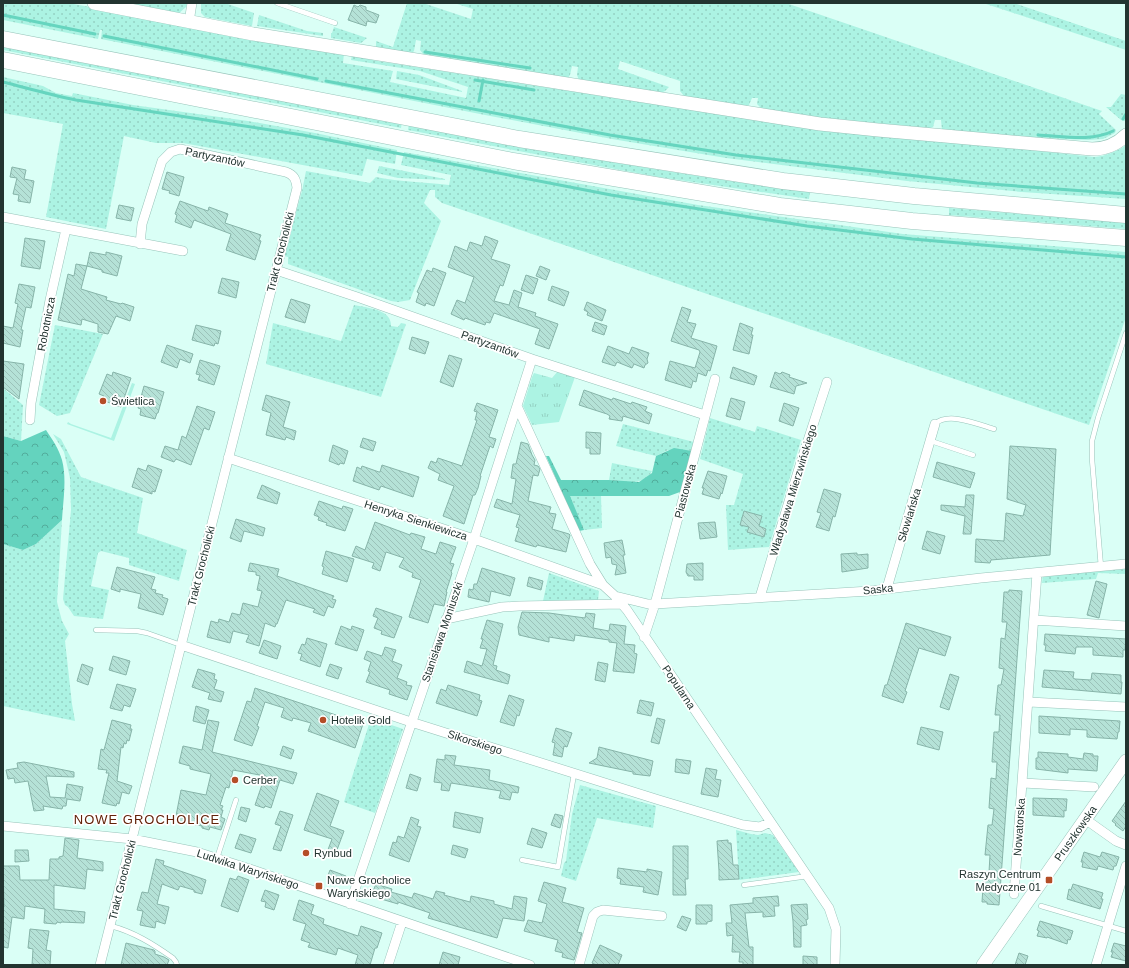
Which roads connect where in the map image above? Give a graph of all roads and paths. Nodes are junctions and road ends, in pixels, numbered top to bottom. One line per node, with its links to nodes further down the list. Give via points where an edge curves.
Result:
1 (94, 3): 4 (street)
2 (192, 3): 4 (street)
3 (277, 3): 5 (lane)
4 (189, 22): 8 (street, via 260,36 820,124 1092,149 1112,145)
5 (335, 23)
6 (3, 39): 10 (highway, via 519,139 783,182)
7 (3, 60): 13 (highway, via 513,161 780,206 912,221)
8 (1126, 135)
9 (286, 172): 14 (street, Partyzantów, via 180,149 170,152 162,161 155,181 142,224); 16 (street, Trakt Grocholicki, via 292,174 297,188)
10 (1126, 215)
11 (3, 217): 12 (street)
12 (66, 229): 14 (street); 23 (street, Robotnicza, via 50,300)
13 (1126, 238)
14 (140, 244): 15 (street)
15 (183, 252)
16 (276, 270): 18 (street, Partyzantów, via 357,296); 28 (street, Trakt Grocholicki)
17 (1126, 333): 31 (lane, via 1092,441)
18 (532, 360): 21 (street, Stanisława Moniuszki); 22 (street, Partyzantów)
19 (715, 379): 22 (street, Piastowska)
20 (827, 382): 36 (street, Władysława Mierzwińskiego)
21 (517, 406): 29 (street, Stanisława Moniuszki); 33 (street, Popularna, via 590,564)
22 (705, 415): 38 (street, Piastowska)
23 (30, 420)
24 (935, 424): 25 (lane, via 938,421 959,419); 26 (street, Słowiańska)
25 (994, 429)
26 (931, 441): 27 (lane); 34 (street, Słowiańska)
27 (973, 455)
28 (228, 458): 29 (street, Henryka Sienkiewicza); 44 (street, Trakt Grocholicki)
29 (474, 539): 33 (street, Henryka Sienkiewicza); 39 (street, Stanisława Moniuszki)
30 (1126, 564): 31 (street, Saska)
31 (1101, 567): 32 (street, Saska)
32 (1037, 573): 34 (street, Saska); 40 (street, Nowatorska)
33 (603, 585): 35 (street, Popularna)
34 (887, 588): 36 (street, Saska)
35 (616, 596): 37 (street, Popularna); 38 (street, Saska)
36 (760, 597): 38 (street, Saska)
37 (622, 604): 39 (street, via 502,607); 43 (street, Popularna)
38 (655, 604): 43 (street, Piastowska)
39 (446, 619): 47 (street, Stanisława Moniuszki)
40 (1034, 620): 41 (street); 45 (street, Nowatorska)
41 (1126, 626)
42 (96, 630): 44 (lane, via 147,633)
43 (644, 636): 54 (street, Popularna)
44 (181, 645): 47 (street, Sikorskiego); 56 (street, Trakt Grocholicki)
45 (1029, 702): 46 (street); 50 (street, Nowatorska)
46 (1126, 707)
47 (411, 722): 49 (street, Sikorskiego); 64 (street, Stanisława Moniuszki)
48 (1126, 761): 53 (street, Pruszkowska)
49 (574, 774): 54 (street, Sikorskiego, via 743,825 760,827); 59 (lane, via 558,867)
50 (1023, 783): 51 (street, Nowatorska); 63 (street, Nowatorska)
51 (1094, 787)
52 (236, 800): 58 (lane)
53 (1085, 819): 57 (street); 77 (street, Pruszkowska)
54 (770, 822): 61 (street, Popularna)
55 (3, 826): 56 (street, Ludwika Waryńskiego)
56 (132, 839): 58 (street, Ludwika Waryńskiego); 68 (street, Trakt Grocholicki)
57 (1126, 845)
58 (217, 858): 64 (street, Ludwika Waryńskiego)
59 (522, 860)
60 (1126, 866): 69 (street)
61 (808, 876): 62 (lane); 76 (street, Popularna, via 828,908 836,929)
62 (744, 885)
63 (1014, 894)
64 (350, 904): 67 (street, Ludwika Waryńskiego)
65 (1040, 906): 69 (lane)
66 (662, 916): 75 (street, via 603,910 597,912 593,916)
67 (402, 922): 73 (street); 74 (street, Ludwika Waryńskiego)
68 (110, 926): 71 (street, Trakt Grocholicki); 72 (lane, via 147,940 173,958)
69 (1109, 926): 70 (lane); 78 (street)
70 (1126, 931)
71 (100, 965)
72 (177, 965)
73 (388, 965)
74 (530, 965)
75 (579, 965)
76 (835, 965)
77 (983, 965)
78 (1096, 965)

